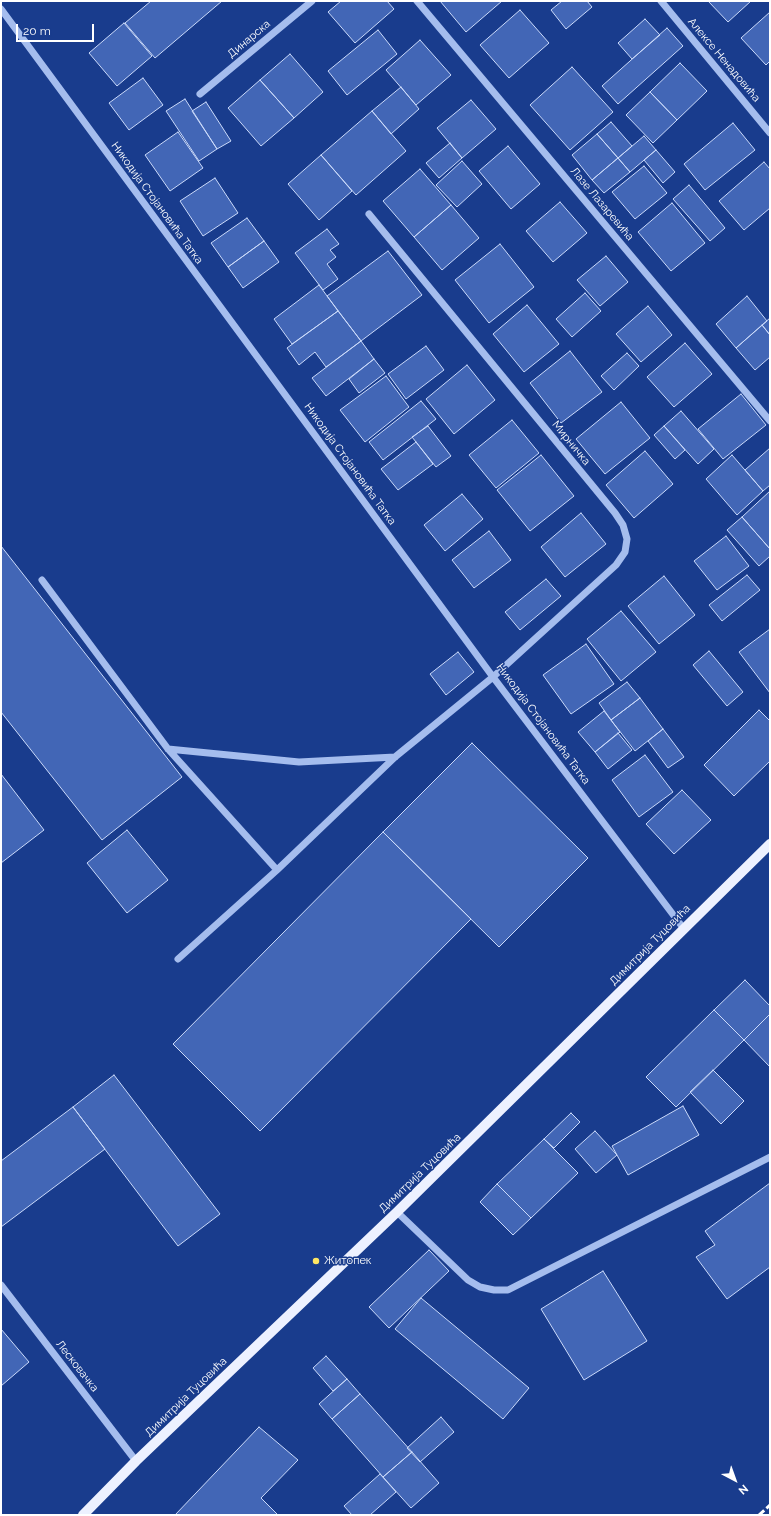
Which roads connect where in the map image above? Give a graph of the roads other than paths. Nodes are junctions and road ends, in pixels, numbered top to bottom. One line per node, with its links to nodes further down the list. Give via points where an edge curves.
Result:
1 (312, 1): 5 (street, Динарска)
2 (417, 1): 8 (street, Лазе Лазаревића)
3 (661, 1): 6 (street, Алексе Ненадовића)
4 (1, 9): 10 (street, Никодија Стојановића Татка)
5 (200, 94)
6 (770, 134)
7 (369, 214): 10 (street, Мирничка, via 615,513 623,525 627,539 625,552 616,565)
8 (770, 421)
9 (42, 580): 11 (street)
10 (493, 677): 12 (street, Мирничка); 15 (street, Никодија Стојановића Татка)
11 (168, 749): 12 (street, via 299,762); 14 (street)
12 (395, 757): 14 (street, Мирничка)
13 (770, 844): 15 (main road, Димитрија Туцовића)
14 (277, 870): 16 (street, Мирничка)
15 (684, 928): 18 (main road, Димитрија Туцовића)
16 (178, 959)
17 (770, 1157): 18 (street, via 508,1290 480,1287 468,1280)
18 (397, 1212): 20 (main road, Димитрија Туцовића)
19 (1, 1285): 20 (street, Лесковачка)
20 (136, 1461): 21 (main road, Димитрија Туцовића)
21 (83, 1515)

